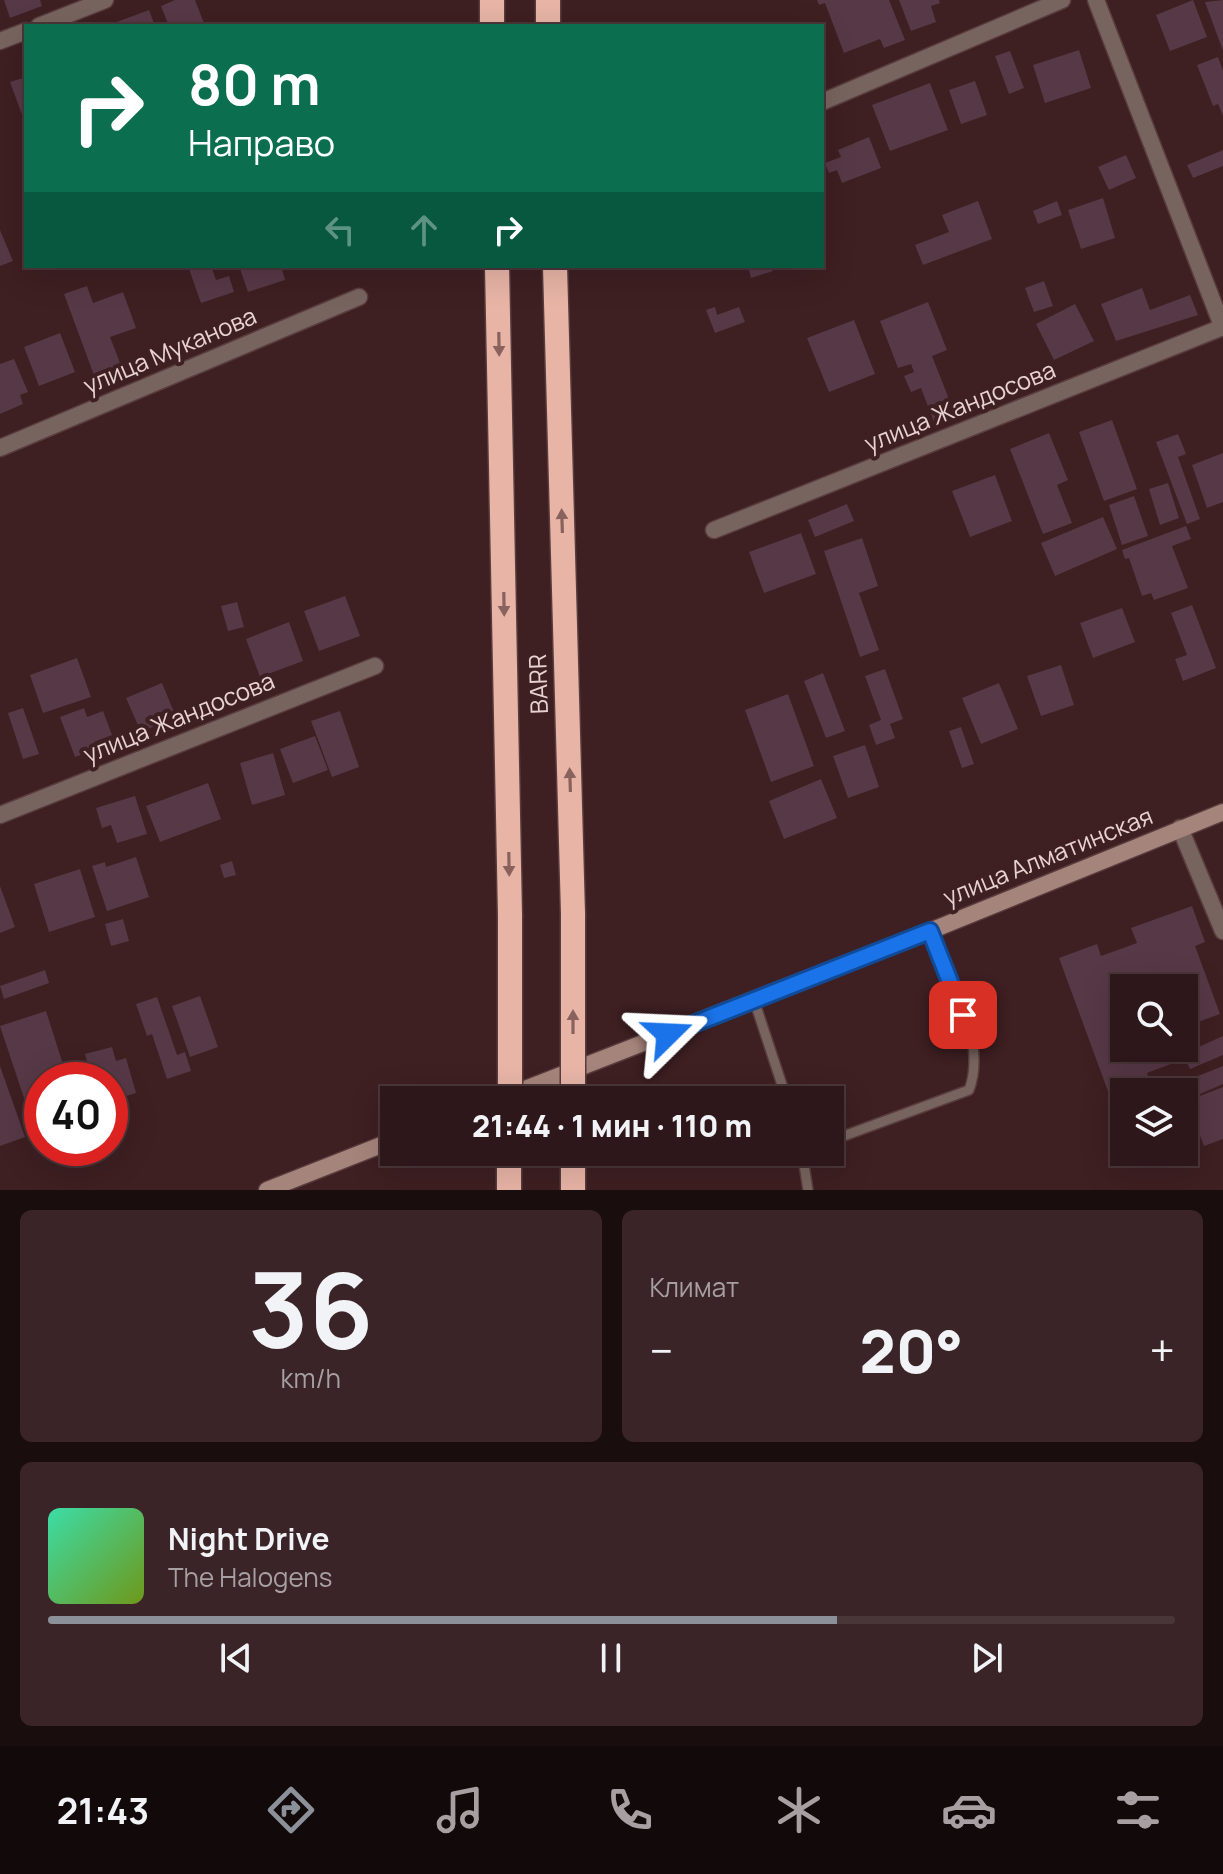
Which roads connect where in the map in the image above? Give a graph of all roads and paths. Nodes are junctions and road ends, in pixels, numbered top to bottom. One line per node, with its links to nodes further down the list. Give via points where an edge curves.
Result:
1 (105, 0): 6 (street)
2 (492, 0): 7 (highway)
3 (548, 0): 8 (highway)
4 (1062, 0): 11 (street)
5 (1096, 0): 15 (street)
6 (44, 24)
7 (492, 24)
8 (548, 24)
9 (24, 32): 10 (street)
10 (0, 41)
11 (824, 101)
12 (497, 268): 25 (highway, BARR, one-way to 25, bridge)
13 (555, 268): 27 (highway, BARR, one-way to 13, bridge)
14 (359, 297): 16 (street, улица Муканова)
15 (1223, 327): 17 (street, улица Жандосова)
16 (0, 448)
17 (714, 530)
18 (375, 666): 20 (street, улица Жандосова)
19 (1223, 812): 21 (street, улица Алматинская)
20 (0, 815)
21 (1180, 828): 22 (street, улица Алматинская); 23 (street)
22 (930, 931): 24 (street, улица Алматинская); 29 (lane, via 974,1042 977,1070 969,1090)
23 (1223, 931)
24 (754, 1000): 26 (street, улица Алматинская); 28 (lane)
25 (510, 1086)
26 (533, 1086)
27 (573, 1086)
28 (782, 1086)
29 (844, 1136)
30 (380, 1145): 34 (street)
31 (509, 1166): 35 (highway)
32 (573, 1166): 36 (highway)
33 (804, 1166): 37 (lane)
34 (267, 1190)
35 (509, 1190)
36 (573, 1190)
37 (808, 1190)

